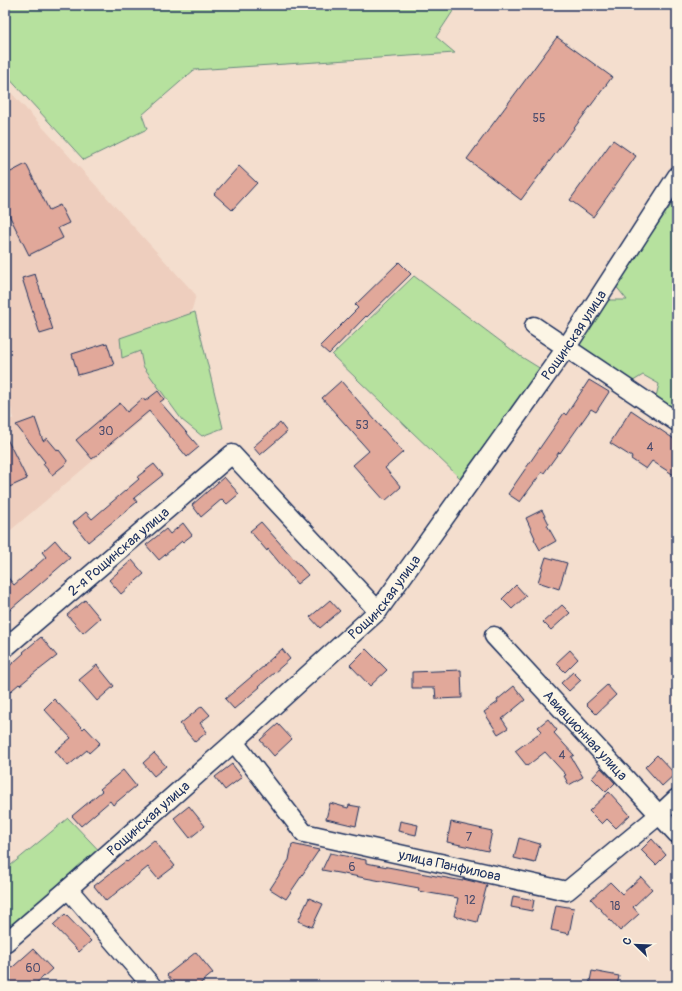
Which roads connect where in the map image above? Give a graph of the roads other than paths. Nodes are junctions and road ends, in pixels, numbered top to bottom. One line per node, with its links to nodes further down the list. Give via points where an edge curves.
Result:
1 (677, 176): 3 (street, Рощинская улица)
2 (534, 326): 3 (street)
3 (566, 348): 4 (street); 5 (street, Рощинская улица)
4 (677, 422)
5 (378, 611): 7 (street, 2-я Рощинская улица, via 232,454); 8 (street, Рощинская улица)
6 (494, 636): 10 (street, Авиационная улица)
7 (5, 648)
8 (234, 742): 10 (street, улица Панфилова, via 304,833 567,891); 12 (street, Рощинская улица)
9 (677, 798): 10 (street, улица Панфилова)
10 (660, 815): 11 (street, Авиационная улица)
11 (677, 834)
12 (68, 889): 13 (street, Рощинская улица); 14 (street)
13 (5, 943)
14 (152, 986)

